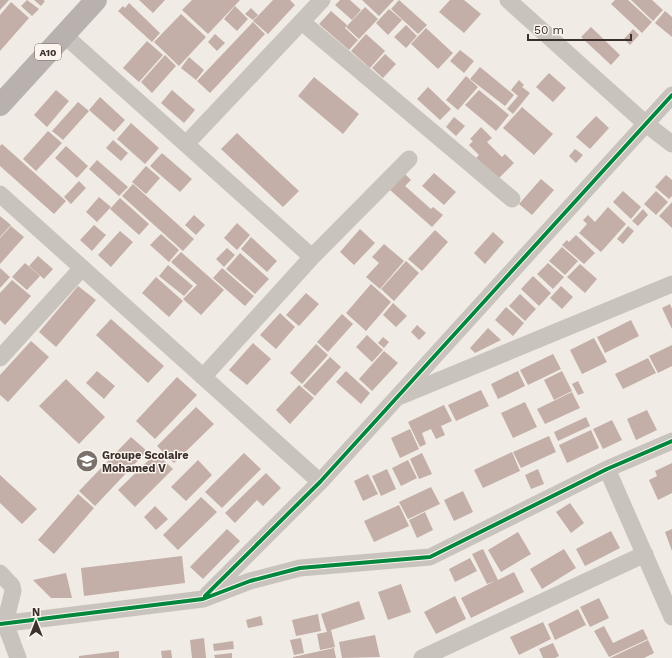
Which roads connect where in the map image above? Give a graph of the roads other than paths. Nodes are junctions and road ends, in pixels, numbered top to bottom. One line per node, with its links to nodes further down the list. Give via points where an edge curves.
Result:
1 (96, 0): 5 (main road, A10)
2 (322, 0): 4 (street)
3 (508, 0): 8 (street)
4 (302, 22): 9 (street); 13 (street)
5 (64, 35): 7 (main road, A10); 9 (street)
6 (672, 95): 8 (street)
7 (0, 105)
8 (646, 124): 10 (street); 19 (street)
9 (186, 144): 14 (street)
10 (672, 144)
11 (409, 159): 14 (street)
12 (0, 194): 15 (street)
13 (512, 198)
14 (312, 257): 18 (street)
15 (82, 268): 17 (street); 18 (street)
16 (672, 284): 19 (street)
17 (0, 358)
18 (204, 377): 22 (street)
19 (397, 398): 22 (street)
20 (672, 441): 21 (street)
21 (607, 469): 23 (street); 25 (street, via 430,557 300,568 250,581)
22 (320, 482): 25 (street)
23 (645, 554): 26 (street); 29 (street)
24 (0, 573): 27 (street, via 12,586 13,591)
25 (203, 599): 27 (street)
26 (672, 617)
27 (2, 624): 28 (street)
28 (18, 658)
29 (422, 658)

